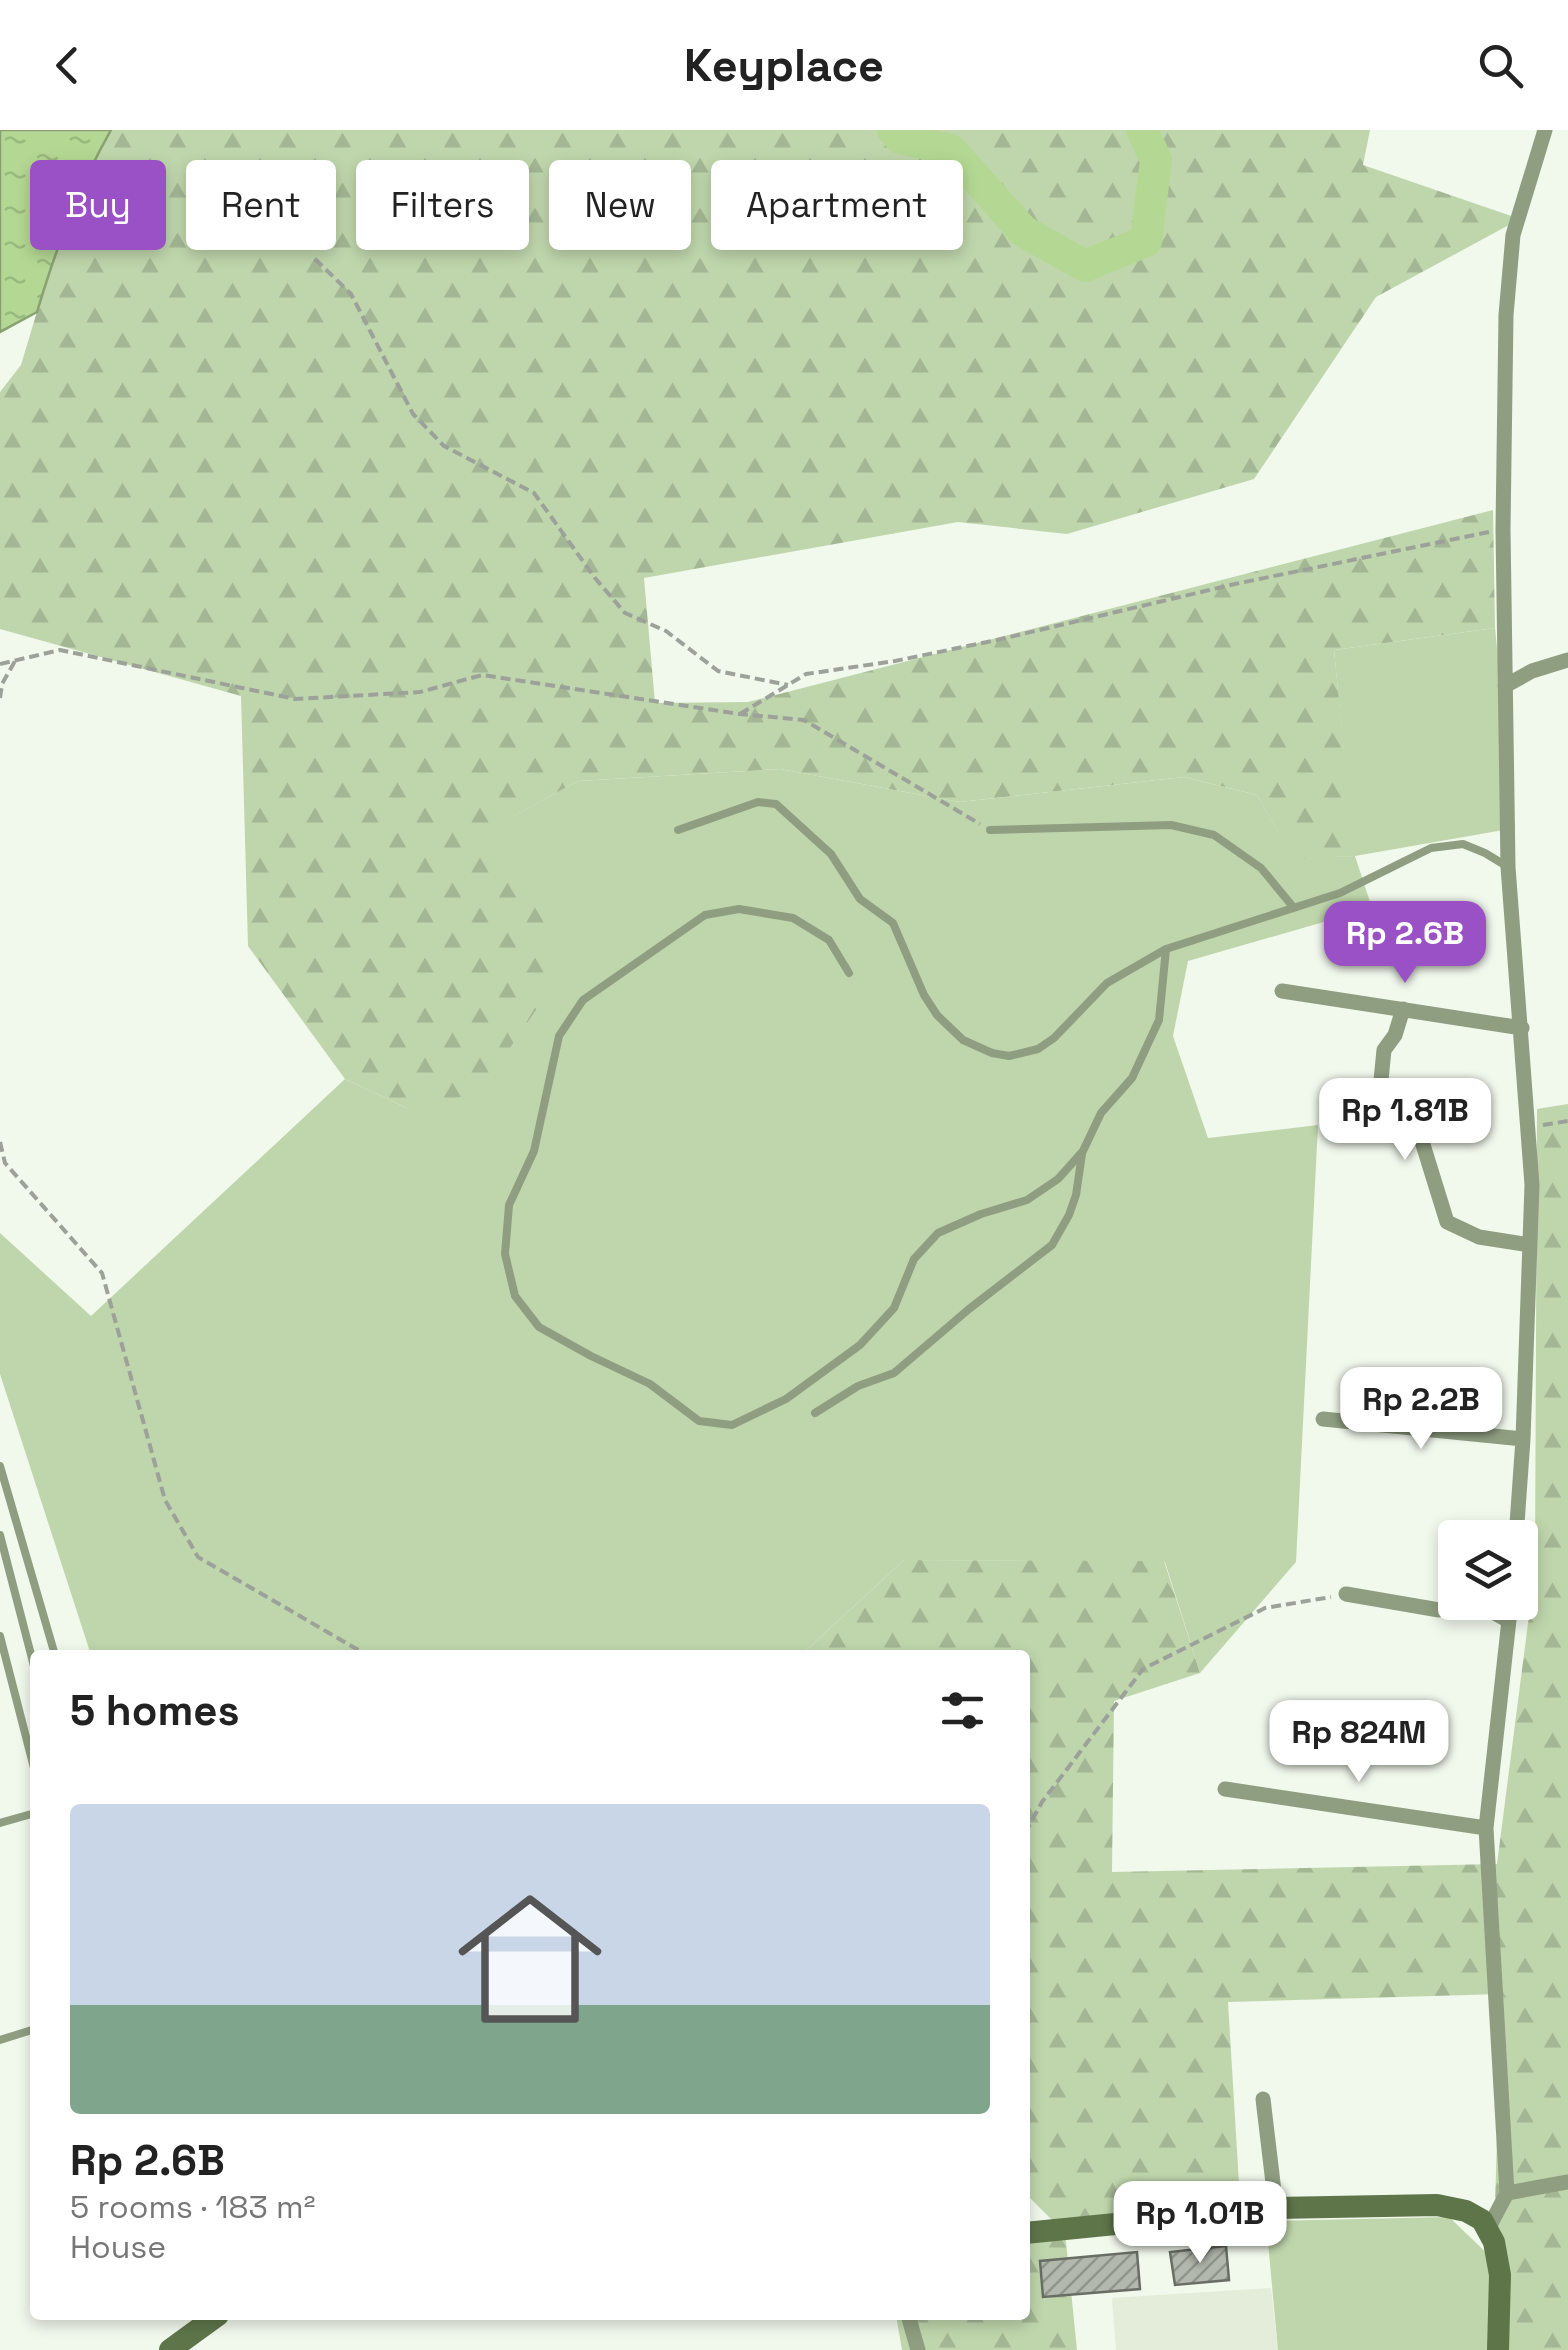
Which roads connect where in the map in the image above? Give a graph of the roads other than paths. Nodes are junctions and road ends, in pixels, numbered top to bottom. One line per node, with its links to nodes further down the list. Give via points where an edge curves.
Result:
1 (1545, 130): 3 (street, via 1513,235 1506,315)
2 (1568, 660): 3 (street)
3 (1506, 686): 6 (street)
4 (678, 830): 8 (lane, via 758,802 776,804 831,854 860,899 893,924 937,1015 964,1040 992,1053 1038,1049 1107,983)
5 (990, 830): 7 (lane, via 1171,825 1214,835 1261,868)
6 (1508, 867): 7 (lane, via 1463,844 1431,848); 12 (street)
7 (1294, 908): 8 (lane)
8 (1166, 949): 13 (lane, via 1159,1020 1132,1078 1101,1113)
9 (849, 973): 13 (lane, via 830,940 793,918 739,908 705,915 583,1000 559,1036 534,1150 509,1205 505,1254 515,1296 539,1327 650,1384 699,1421 732,1425 786,1399 860,1345 894,1308 914,1259 938,1233 1026,1200 1058,1179)
10 (1282, 991): 11 (street)
11 (1403, 1009): 12 (street); 14 (street, via 1384,1050 1380,1080 1416,1122 1447,1222 1479,1237)
12 (1522, 1028): 14 (street)
13 (1082, 1151): 15 (lane, via 1076,1195 1052,1245 894,1374)
14 (1530, 1244): 17 (street)
15 (814, 1413)
16 (1323, 1420): 17 (street)
17 (1523, 1439): 19 (street)
18 (0, 1466): 25 (lane)
19 (1517, 1520)
20 (0, 1535): 26 (lane)
21 (1346, 1594): 22 (street)
22 (1438, 1610)
23 (1509, 1620): 31 (street)
24 (0, 1636): 27 (lane)
25 (54, 1650)
26 (30, 1651)
27 (30, 1753)
28 (1225, 1789): 31 (street)
29 (30, 1814): 30 (lane)
30 (0, 1823)
31 (1486, 1828): 36 (street)
32 (30, 2031): 33 (lane)
33 (0, 2040)
34 (1263, 2099): 37 (street)
35 (1568, 2182): 36 (street)
36 (1507, 2193): 38 (street)
37 (1276, 2208): 38 (main road, via 1437,2205 1466,2211); 39 (main road)
38 (1488, 2229): 44 (main road, via 1500,2275)
39 (1030, 2233)
40 (211, 2320): 42 (main road)
41 (909, 2320): 43 (street)
42 (170, 2350)
43 (918, 2350)
44 (1498, 2350)

